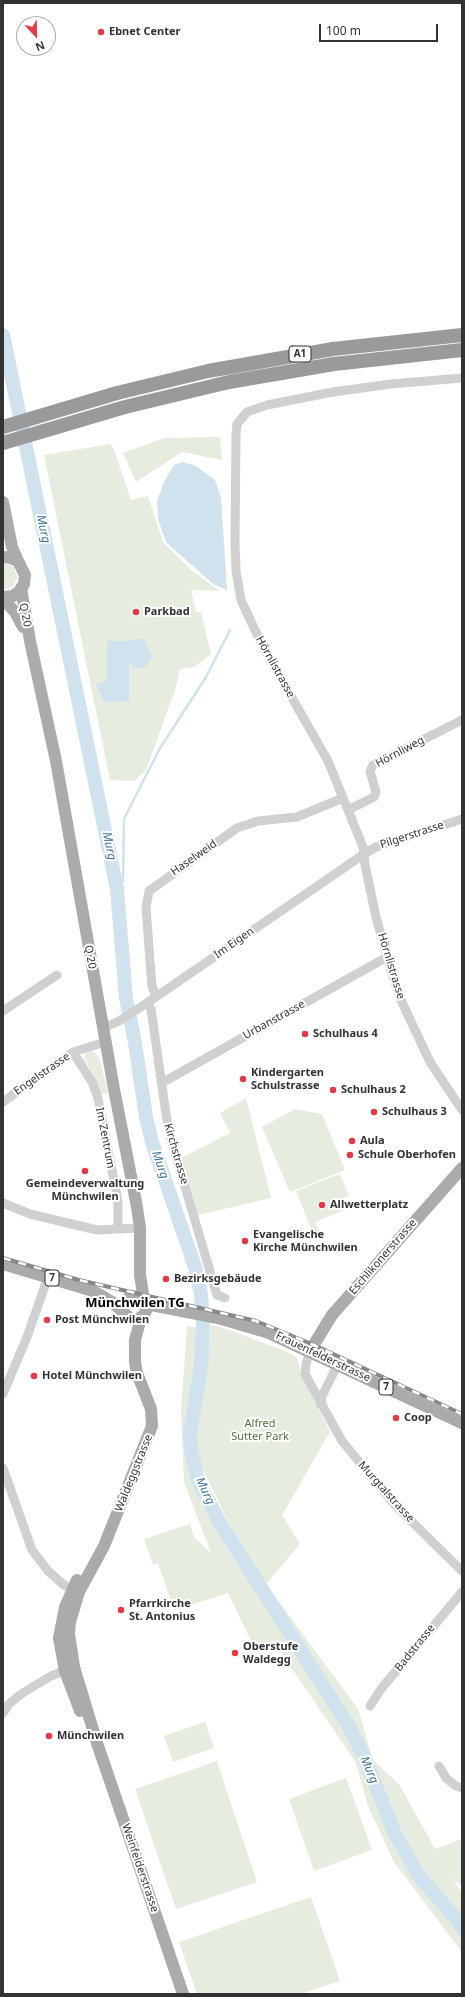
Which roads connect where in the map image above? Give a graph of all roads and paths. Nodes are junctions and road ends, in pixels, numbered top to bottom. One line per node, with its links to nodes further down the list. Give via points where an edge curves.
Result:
1 (462, 335): 4 (highway, A1, via 368,344 260,361 141,387)
2 (462, 350): 5 (highway, A1, via 342,363 257,376 159,398)
3 (462, 378): 15 (street, Hörnlistrasse, via 333,392 267,405 253,409 237,424 236,571 241,600 263,648 321,748)
4 (7, 425)
5 (39, 431): 6 (highway, A1); 7 (highway, A1)
6 (3, 443)
7 (3, 447)
8 (3, 502): 10 (main road, Q 20, via 12,547)
9 (3, 557): 10 (main road)
10 (18, 561): 11 (main road, Q 20, via 25,575)
11 (21, 588): 12 (main road, Q 20, via 13,596); 13 (main road, Q 20)
12 (3, 598): 13 (main road, Q 20, via 15,612)
13 (30, 641): 24 (main road, Q 20, via 56,761)
14 (462, 720): 16 (street, Hörnliweg, via 373,766 370,771 376,792 374,797)
15 (343, 798): 16 (street, Hörnlistrasse); 21 (street, Haselweid, via 297,817 255,822 237,828 149,891 146,907 152,986)
16 (348, 810): 18 (street, Hörnlistrasse)
17 (462, 819): 18 (street, Pilgerstrasse, via 376,847)
18 (364, 854): 19 (street, Hörnlistrasse); 21 (street, Im Eigen)
19 (387, 957): 27 (street, Urbanstrasse); 29 (street, Hörnlistrasse, via 401,1000 419,1040 440,1079)
20 (57, 975): 23 (street)
21 (156, 996): 22 (street, Im Eigen)
22 (147, 1002): 24 (street, Im Eigen, via 119,1021); 27 (street, Kirchstrasse, via 151,1009)
23 (3, 1011)
24 (103, 1028): 25 (main road, Q 20)
25 (105, 1042): 26 (street, Engelstrasse); 32 (main road, Q 20, via 130,1164)
26 (73, 1052): 28 (street, Engelstrasse); 33 (street, Im Zentrum, via 92,1082 98,1098 118,1201)
27 (161, 1082): 39 (street, Kirchstrasse, via 170,1136 217,1295)
28 (3, 1102)
29 (462, 1110)
30 (462, 1168): 43 (main road, Eschlikonerstrasse, via 332,1315)
31 (3, 1203): 33 (street, via 30,1214 97,1230)
32 (140, 1228): 33 (street); 35 (main road, Q 20)
33 (118, 1229)
34 (3, 1264): 36 (main road, 7)
35 (140, 1274): 38 (main road, Q 20); 40 (main road, Q 20)
36 (48, 1277): 37 (main road, 7); 45 (street)
37 (100, 1294): 38 (main road, 7); 41 (main road, 7)
38 (129, 1297): 40 (main road, via 138,1296); 41 (main road, via 124,1304)
39 (225, 1298)
40 (144, 1309): 41 (main road, via 134,1320); 42 (main road, Waldeggstrasse); 43 (main road, Frauenfelderstrasse / 7, via 177,1310 218,1318 269,1333)
41 (125, 1314): 42 (main road, Waldeggstrasse)
42 (135, 1340): 49 (main road, Waldeggstrasse, via 137,1373 151,1409 152,1426)
43 (310, 1351): 44 (main road, Frauenfelderstrasse / 7); 46 (street, Murgtalstrasse, via 305,1374)
44 (338, 1364): 46 (street, via 322,1396); 47 (main road, Frauenfelderstrasse / 7)
45 (3, 1394)
46 (321, 1405): 50 (street, Murgtalstrasse, via 342,1441 382,1490)
47 (462, 1423)
48 (3, 1468): 51 (street, via 32,1550 48,1571)
49 (108, 1534): 51 (main road, Weinfelderstrasse, via 100,1543)
50 (462, 1572)
51 (75, 1591): 53 (main road, Weinfelderstrasse, via 69,1628)
52 (462, 1592): 54 (street, Badstrasse, via 390,1678)
53 (69, 1669): 55 (street, via 21,1694); 58 (main road, Weinfelderstrasse)
54 (370, 1706)
55 (3, 1713)
56 (439, 1766): 57 (street, via 446,1778)
57 (462, 1788)
58 (183, 1994)

